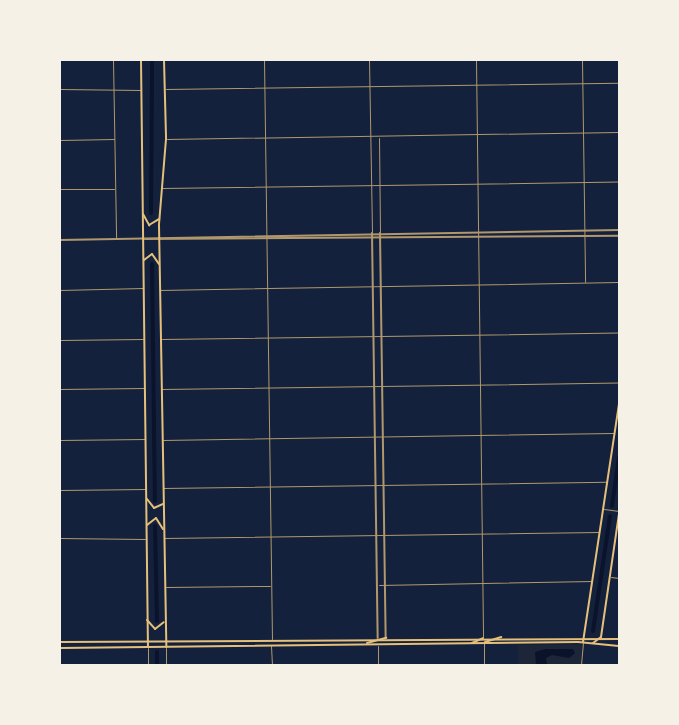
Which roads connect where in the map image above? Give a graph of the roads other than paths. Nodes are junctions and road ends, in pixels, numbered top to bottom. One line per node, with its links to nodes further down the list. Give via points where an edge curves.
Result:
1 (113, 60): 14 (street)
2 (141, 60): 16 (main road)
3 (164, 60): 15 (main road)
4 (264, 60): 11 (street)
5 (369, 60): 12 (street)
6 (476, 60): 10 (street)
7 (582, 60): 9 (street)
8 (619, 83): 9 (street)
9 (582, 84): 10 (street); 18 (street)
10 (477, 86): 12 (street); 19 (street)
11 (264, 88): 12 (street); 15 (street); 22 (street)
12 (370, 88): 20 (street)
13 (60, 89): 14 (street)
14 (114, 89): 16 (street); 23 (street)
15 (165, 89): 24 (main road)
16 (141, 90): 35 (main road)
17 (619, 132): 18 (street)
18 (583, 133): 19 (street); 26 (street)
19 (477, 135): 21 (street); 28 (street)
20 (371, 137): 21 (street); 22 (street); 29 (street)
21 (379, 137): 30 (street)
22 (264, 138): 24 (street); 32 (street)
23 (114, 139): 25 (street); 34 (street)
24 (166, 139): 31 (main road)
25 (60, 140)
26 (584, 182): 27 (street); 28 (street); 37 (street)
27 (619, 182)
28 (478, 185): 30 (street); 39 (street)
29 (372, 186): 30 (street); 32 (street); 40 (street)
30 (380, 186): 41 (street)
31 (161, 188): 32 (street); 36 (main road)
32 (265, 188): 42 (street)
33 (60, 189): 34 (street)
34 (115, 189): 47 (street)
35 (143, 212): 36 (main road, via 149,225); 48 (main road)
36 (160, 218): 43 (main road)
37 (584, 230): 38 (street); 39 (street); 45 (street)
38 (619, 230)
39 (478, 231): 41 (street); 46 (street)
40 (372, 233): 41 (street); 42 (street); 49 (street)
41 (380, 233): 50 (street)
42 (266, 234): 43 (street); 52 (street)
43 (160, 236): 48 (street); 53 (main road)
44 (619, 236): 45 (street)
45 (584, 237): 46 (street); 56 (street)
46 (478, 238): 50 (street); 58 (street)
47 (116, 239): 48 (street); 51 (street)
48 (143, 239): 53 (street); 54 (main road)
49 (372, 239): 50 (street); 52 (street); 59 (street)
50 (380, 239): 60 (street)
51 (60, 240)
52 (266, 241): 53 (street); 61 (street)
53 (160, 242): 55 (main road)
54 (144, 261): 55 (main road, via 152,254); 62 (main road)
55 (160, 267): 64 (main road)
56 (585, 282): 57 (street); 58 (street)
57 (619, 282)
58 (479, 285): 60 (street); 66 (street)
59 (373, 286): 60 (street); 61 (street); 68 (street)
60 (381, 286): 69 (street)
61 (266, 287): 64 (street); 67 (street)
62 (144, 288): 63 (street); 70 (main road)
63 (60, 290)
64 (160, 290): 71 (main road)
65 (619, 333): 66 (street)
66 (480, 334): 69 (street); 74 (street)
67 (267, 336): 68 (street); 71 (street); 75 (street)
68 (374, 336): 69 (street); 76 (street)
69 (382, 336): 77 (street)
70 (144, 339): 72 (street); 78 (main road)
71 (161, 339): 80 (main road)
72 (60, 340)
73 (619, 382): 74 (street)
74 (480, 385): 77 (street); 83 (street)
75 (268, 386): 76 (street); 80 (street); 86 (street)
76 (374, 386): 77 (street); 84 (street)
77 (383, 386): 85 (street)
78 (144, 388): 79 (street); 87 (main road)
79 (60, 389)
80 (162, 389): 89 (main road)
81 (619, 404): 82 (main road)
82 (615, 433): 83 (street); 90 (main road)
83 (481, 434): 85 (street); 92 (street)
84 (375, 435): 85 (street); 86 (street); 93 (street)
85 (383, 435): 91 (street)
86 (268, 437): 89 (street); 94 (street)
87 (146, 439): 88 (street); 97 (main road)
88 (60, 440)
89 (162, 440): 95 (main road)
90 (608, 482): 92 (street); 100 (main road)
91 (384, 484): 92 (street); 93 (street); 107 (street)
92 (482, 484): 105 (street)
93 (375, 485): 94 (street); 106 (street)
94 (269, 487): 95 (street); 108 (street)
95 (163, 488): 99 (main road)
96 (60, 490): 97 (street)
97 (146, 490): 98 (main road)
98 (146, 496): 99 (main road, via 154,508); 102 (main road)
99 (164, 503): 103 (main road)
100 (604, 509): 101 (street); 104 (main road)
101 (619, 512): 112 (main road)
102 (146, 527): 103 (main road, via 156,518); 110 (main road)
103 (164, 531): 111 (main road)
104 (600, 532): 105 (street); 115 (main road)
105 (482, 533): 107 (street); 114 (street)
106 (376, 534): 107 (street); 108 (street); 116 (street)
107 (385, 534): 117 (street)
108 (270, 536): 111 (street); 118 (street)
109 (60, 538): 110 (street)
110 (146, 538): 120 (main road)
111 (164, 538): 119 (main road)
112 (611, 577): 113 (street); 125 (main road)
113 (619, 578)
114 (482, 582): 115 (street); 117 (street); 124 (street)
115 (593, 582): 123 (main road)
116 (376, 585): 117 (street); 126 (street)
117 (385, 585): 127 (street)
118 (271, 586): 119 (street); 128 (street)
119 (165, 587): 121 (main road)
120 (146, 618): 121 (main road, via 155,629); 131 (main road)
121 (165, 620): 132 (main road)
122 (501, 636): 123 (main road); 124 (main road); 136 (main road)
123 (584, 636): 125 (main road); 134 (main road)
124 (483, 637): 127 (main road); 135 (main road)
125 (601, 637): 130 (main road); 137 (main road)
126 (378, 638): 127 (main road); 129 (main road)
127 (386, 638): 138 (main road)
128 (272, 639): 129 (main road); 132 (main road)
129 (283, 639): 140 (main road)
130 (619, 639)
131 (147, 641): 132 (main road); 133 (main road); 142 (main road)
132 (166, 641): 143 (main road)
133 (60, 642)
134 (583, 642): 136 (main road); 137 (main road); 150 (street)
135 (472, 643): 136 (main road); 139 (main road)
136 (484, 643): 149 (street)
137 (593, 643): 141 (main road)
138 (365, 644): 139 (main road); 140 (main road)
139 (378, 644): 148 (street)
140 (272, 646): 143 (main road); 147 (street)
141 (619, 646)
142 (148, 647): 143 (main road); 144 (main road); 145 (street)
143 (166, 647): 146 (street)
144 (60, 648)
145 (148, 665)
146 (166, 665)
147 (272, 665)
148 (378, 665)
149 (484, 665)
150 (581, 665)

